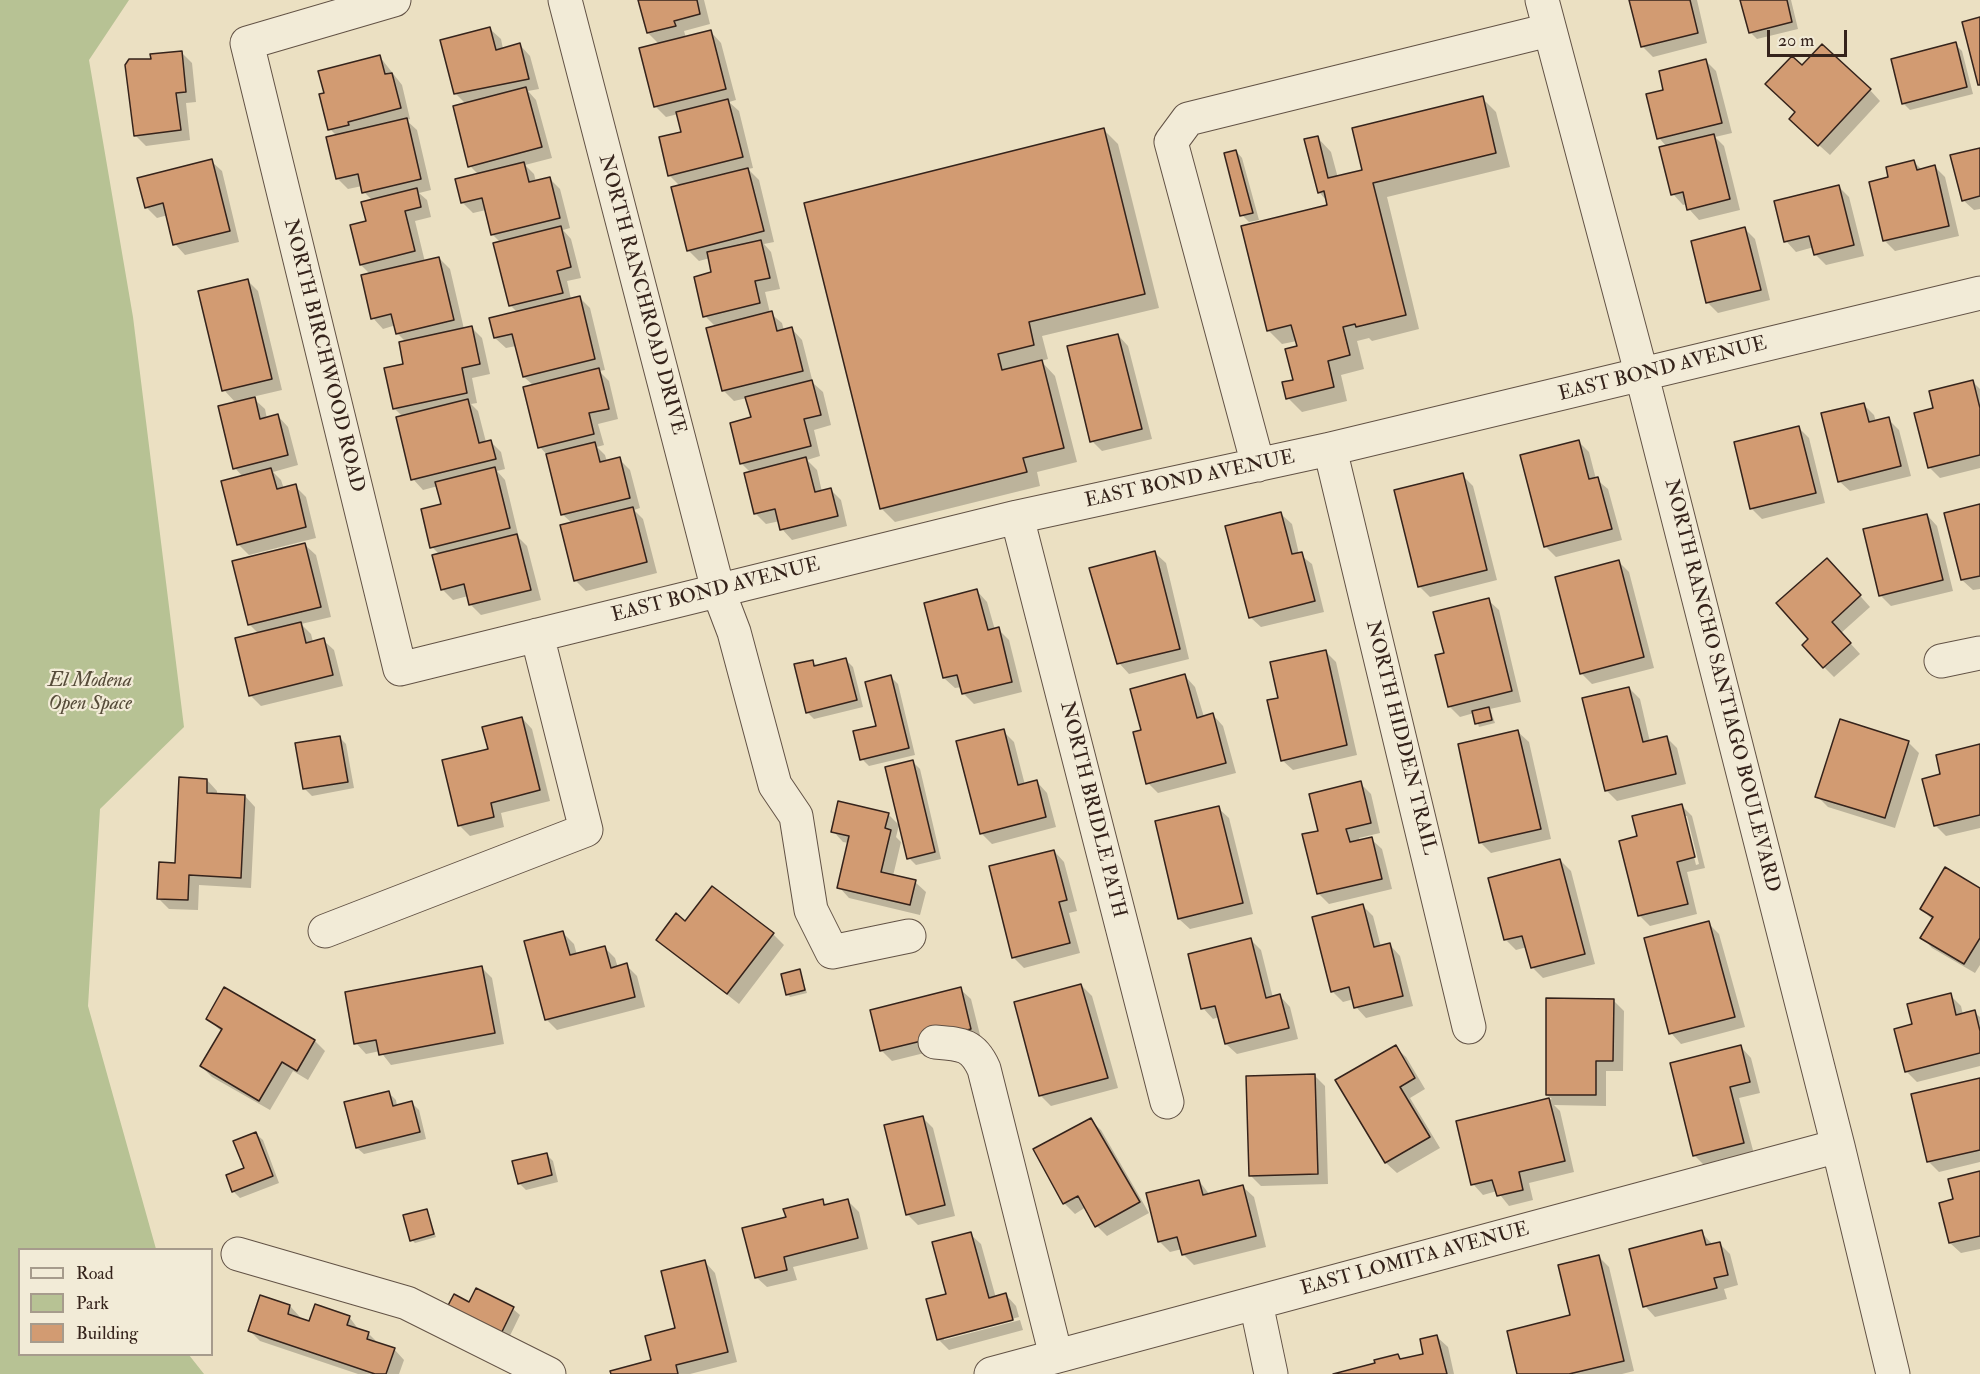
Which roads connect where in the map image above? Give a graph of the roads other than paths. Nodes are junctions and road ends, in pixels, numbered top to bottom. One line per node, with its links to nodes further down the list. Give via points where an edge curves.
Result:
1 (394, 0): 13 (street, NORTH BIRCHWOOD ROAD, via 246,43)
2 (565, 0): 9 (street, NORTH RANCHROAD DRIVE)
3 (1546, 15): 5 (street, NORTH RANCHO SANTIAGO BOULEVARD); 7 (street, via 1188,119 1171,142)
4 (1980, 293): 5 (street, EAST BOND AVENUE)
5 (1642, 376): 6 (street, EAST BOND AVENUE); 19 (street, NORTH RANCHO SANTIAGO BOULEVARD)
6 (1330, 449): 7 (street, EAST BOND AVENUE); 16 (street, NORTH HIDDEN TRAIL)
7 (1258, 465): 8 (street, EAST BOND AVENUE)
8 (1017, 517): 9 (street, EAST BOND AVENUE); 18 (street, NORTH BRIDLE PATH)
9 (718, 590): 10 (street, EAST BOND AVENUE); 15 (street, NORTH RANCHROAD DRIVE, via 734,632 775,785 796,816 811,910 832,952)
10 (537, 635): 13 (street, EAST BOND AVENUE); 14 (street, via 586,830)
11 (1980, 652): 12 (street)
12 (1941, 661)
13 (400, 669)
14 (326, 931)
15 (909, 936)
16 (1469, 1027)
17 (935, 1042): 22 (street, via 958,1043 978,1054)
18 (1167, 1102)
19 (1838, 1146): 21 (street, EAST LOMITA AVENUE); 26 (street, NORTH RANCHO SANTIAGO BOULEVARD)
20 (238, 1254): 23 (street, via 407,1303)
21 (1256, 1303): 22 (street, EAST LOMITA AVENUE); 25 (street)
22 (1056, 1356): 24 (street, EAST LOMITA AVENUE)
23 (549, 1374)
24 (991, 1374)
25 (1271, 1374)
26 (1893, 1374)

